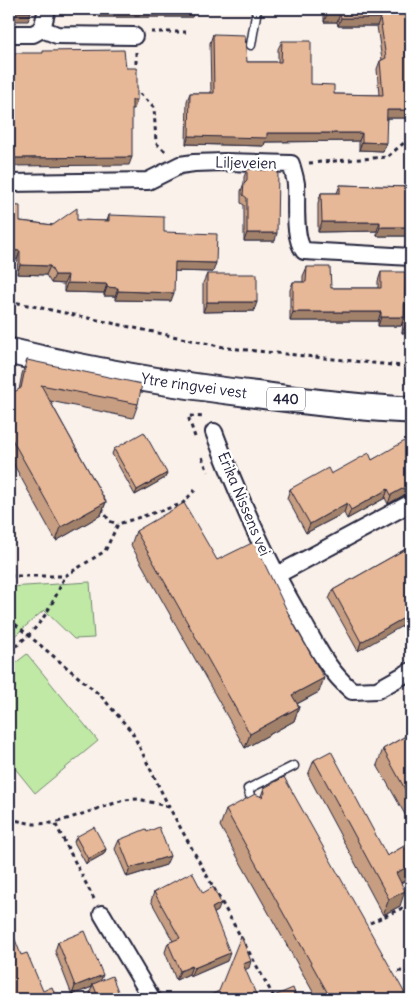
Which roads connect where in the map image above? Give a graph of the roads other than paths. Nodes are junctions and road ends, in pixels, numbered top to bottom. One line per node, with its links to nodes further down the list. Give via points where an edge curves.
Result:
1 (46, 9): 3 (street)
2 (257, 9): 6 (lane)
3 (42, 29): 4 (street, via 33,34); 5 (street, via 57,35)
4 (9, 34)
5 (134, 36)
6 (251, 45)
7 (9, 183): 8 (street, Liljeveien, via 148,181 180,165 225,162 291,164 296,181 298,240 304,250)
8 (411, 258)
9 (9, 351): 10 (main road, Ytre ringvei vest / 440, via 212,390)
10 (411, 410)
11 (214, 432): 13 (street, Erika Nissens vei)
12 (411, 502): 13 (street, Erika Nissens vei)
13 (275, 576): 14 (street, Erika Nissens vei, via 334,676 352,692 377,690)
14 (411, 671)
15 (294, 766): 16 (lane, via 248,789)
16 (254, 806)
17 (102, 914): 18 (street)
18 (152, 999)

